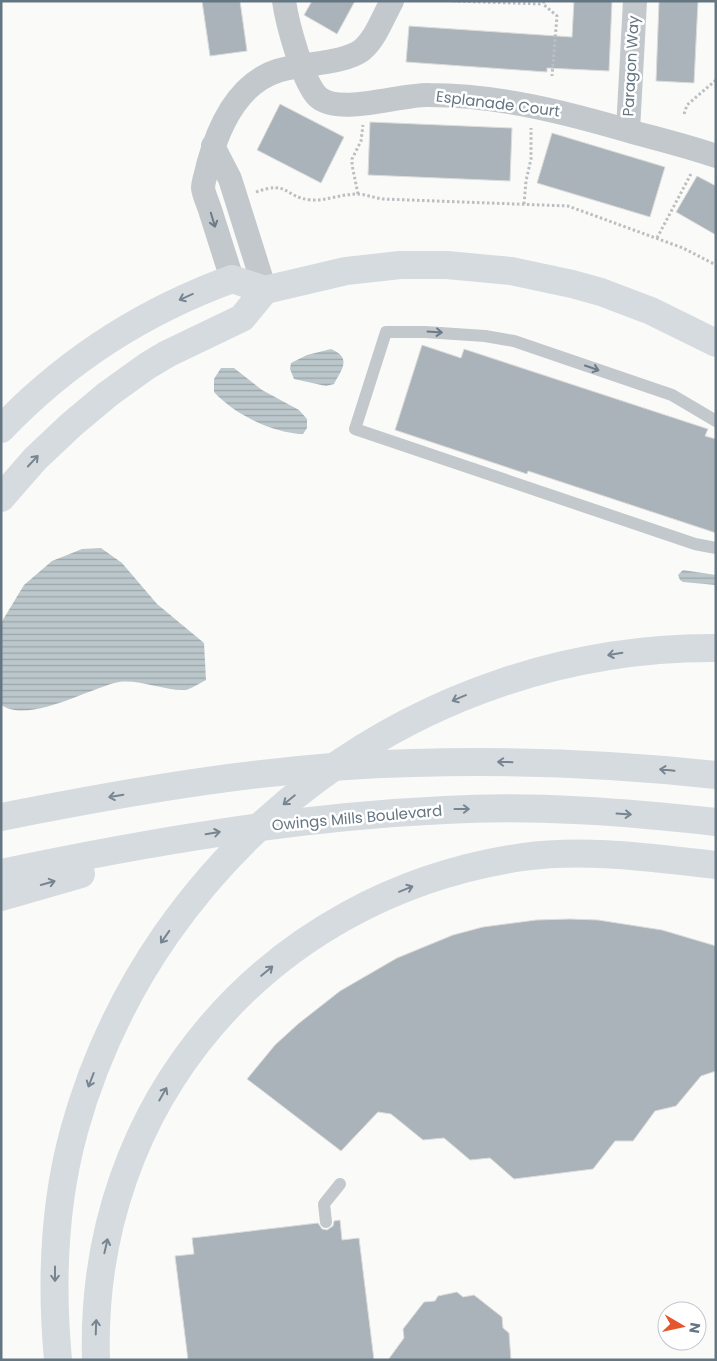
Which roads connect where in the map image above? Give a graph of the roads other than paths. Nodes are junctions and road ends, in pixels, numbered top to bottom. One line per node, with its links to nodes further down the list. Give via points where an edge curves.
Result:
1 (284, 1): 4 (street, Esplanade Court)
2 (392, 1): 4 (street, via 362,50 341,58)
3 (635, 1): 5 (street, Paragon Way)
4 (301, 65): 5 (street, Esplanade Court, via 318,97 338,106 404,96 446,95 552,109); 6 (street, via 264,76 251,85 239,97)
5 (628, 130): 7 (street, Esplanade Court)
6 (213, 146): 8 (street, one-way to 8, via 203,187); 9 (street, via 230,179)
7 (716, 156)
8 (232, 279): 9 (main road); 12 (main road, one-way to 12, via 171,304 118,333 39,392)
9 (265, 290): 10 (main road, via 325,275 373,268 425,264 484,267 544,277 601,292 674,321); 13 (main road, one-way to 9, via 35,459 108,394 167,354 242,318)
10 (716, 343)
11 (716, 420): 14 (lane, one-way to 11, via 695,544 355,429 386,332 485,336 514,341 672,396)
12 (1, 429)
13 (1, 498)
14 (716, 548)
15 (716, 648): 25 (main road, one-way to 25, via 675,648 598,657 512,679 460,697 355,752 273,813 231,853 193,897 138,978 118,1014 86,1094 74,1133 60,1210 55,1265)
16 (716, 775): 17 (main road, one-way to 17, via 564,763 413,763 233,778)
17 (6, 811)
18 (716, 822): 19 (main road, Owings Mills Boulevard, one-way to 18, via 301,821 447,809 556,810)
19 (165, 840): 21 (main road, Owings Mills Boulevard); 22 (main road, one-way to 19, via 100,869)
20 (716, 865): 26 (main road, one-way to 20, via 97,1294 104,1254 122,1182 141,1136 176,1071 198,1040 242,992 294,948 326,927 395,893 490,863 525,857 592,854)
21 (1, 873)
22 (1, 897)
23 (340, 1184): 24 (lane, via 324,1204)
24 (326, 1222)
25 (58, 1360)
26 (96, 1360)

